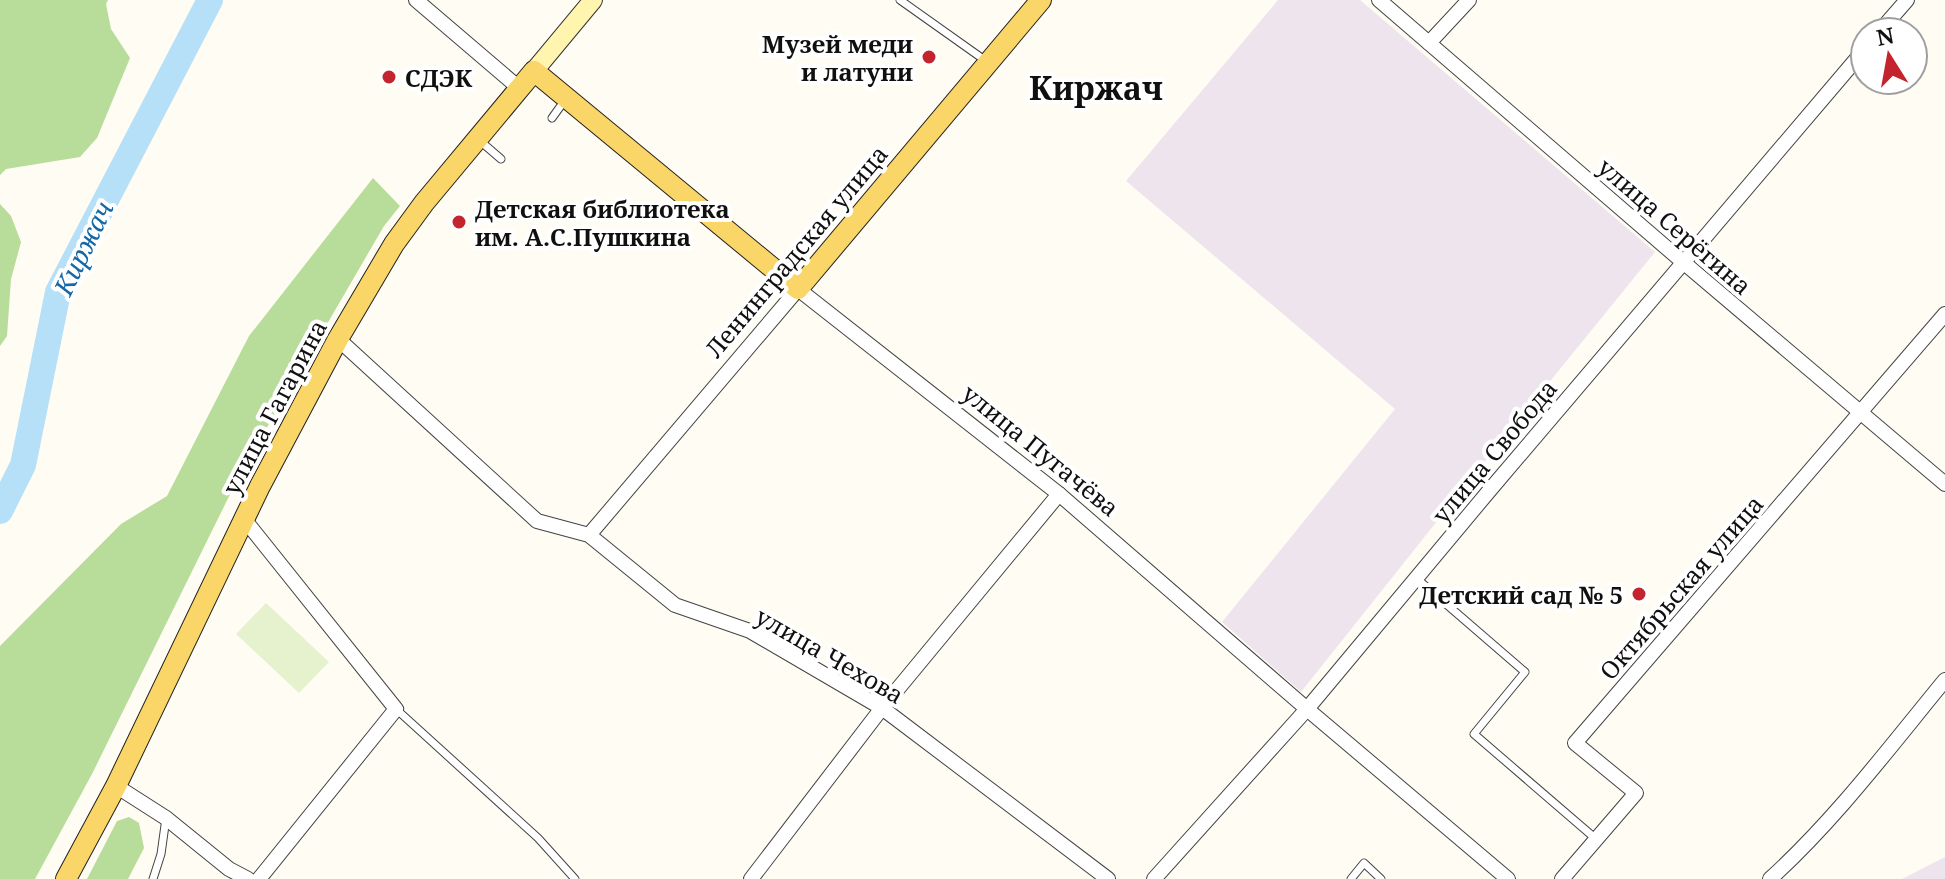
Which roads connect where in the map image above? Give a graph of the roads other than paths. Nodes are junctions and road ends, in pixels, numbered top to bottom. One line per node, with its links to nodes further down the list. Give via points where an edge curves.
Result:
1 (416, 0): 13 (street)
2 (593, 0): 12 (street, улица Гагарина)
3 (900, 0): 10 (lane)
4 (1041, 0): 10 (main road, Ленинградская улица)
5 (1379, 0): 9 (street, улица Серёгина)
6 (1469, 0): 9 (street)
7 (1907, 0): 8 (street)
8 (1893, 16)
9 (1429, 43): 18 (street, улица Серёгина)
10 (989, 62): 19 (main road, Ленинградская улица)
11 (1849, 68): 18 (street, улица Свобода)
12 (534, 71): 13 (main road, улица Гагарина); 14 (main road, улица Пугачёва)
13 (519, 88): 16 (main road, улица Гагарина)
14 (567, 98): 15 (lane); 19 (main road, улица Пугачёва)
15 (552, 118)
16 (477, 139): 17 (lane); 21 (main road, улица Гагарина, via 394,244)
17 (501, 159)
18 (1683, 262): 22 (street, улица Серёгина); 27 (street, улица Свобода)
19 (798, 289): 24 (street, улица Пугачёва); 26 (street, Ленинградская улица)
20 (1945, 314): 22 (street, Октябрьская улица)
21 (338, 339): 25 (main road, улица Гагарина); 26 (street, улица Чехова, via 537,521)
22 (1861, 413): 23 (street, улица Серёгина); 34 (street, Октябрьская улица, via 1575,743 1636,793)
23 (1945, 484)
24 (1059, 494): 29 (street); 31 (street, улица Пугачёва)
25 (244, 519): 30 (street); 32 (main road, улица Гагарина)
26 (589, 535): 29 (street, улица Чехова, via 675,605 750,631)
27 (1416, 578): 31 (street, улица Свобода); 34 (lane, via 1525,672 1474,734)
28 (1945, 680): 47 (street, via 1851,793)
29 (882, 708): 41 (street); 42 (street, улица Чехова)
30 (396, 709): 39 (street); 40 (lane, via 538,838)
31 (1307, 709): 35 (street, улица Свобода); 45 (street, улица Пугачёва)
32 (116, 786): 33 (street); 36 (main road, улица Гагарина)
33 (166, 818): 37 (lane); 38 (street)
34 (1596, 839): 46 (street, Октябрьская улица)
35 (1158, 878)
36 (66, 879)
37 (153, 879)
38 (248, 879)
39 (259, 879)
40 (575, 879)
41 (751, 879)
42 (1108, 879)
43 (1351, 879): 44 (lane, via 1364,863)
44 (1381, 879)
45 (1508, 879)
46 (1562, 879)
47 (1770, 879)

